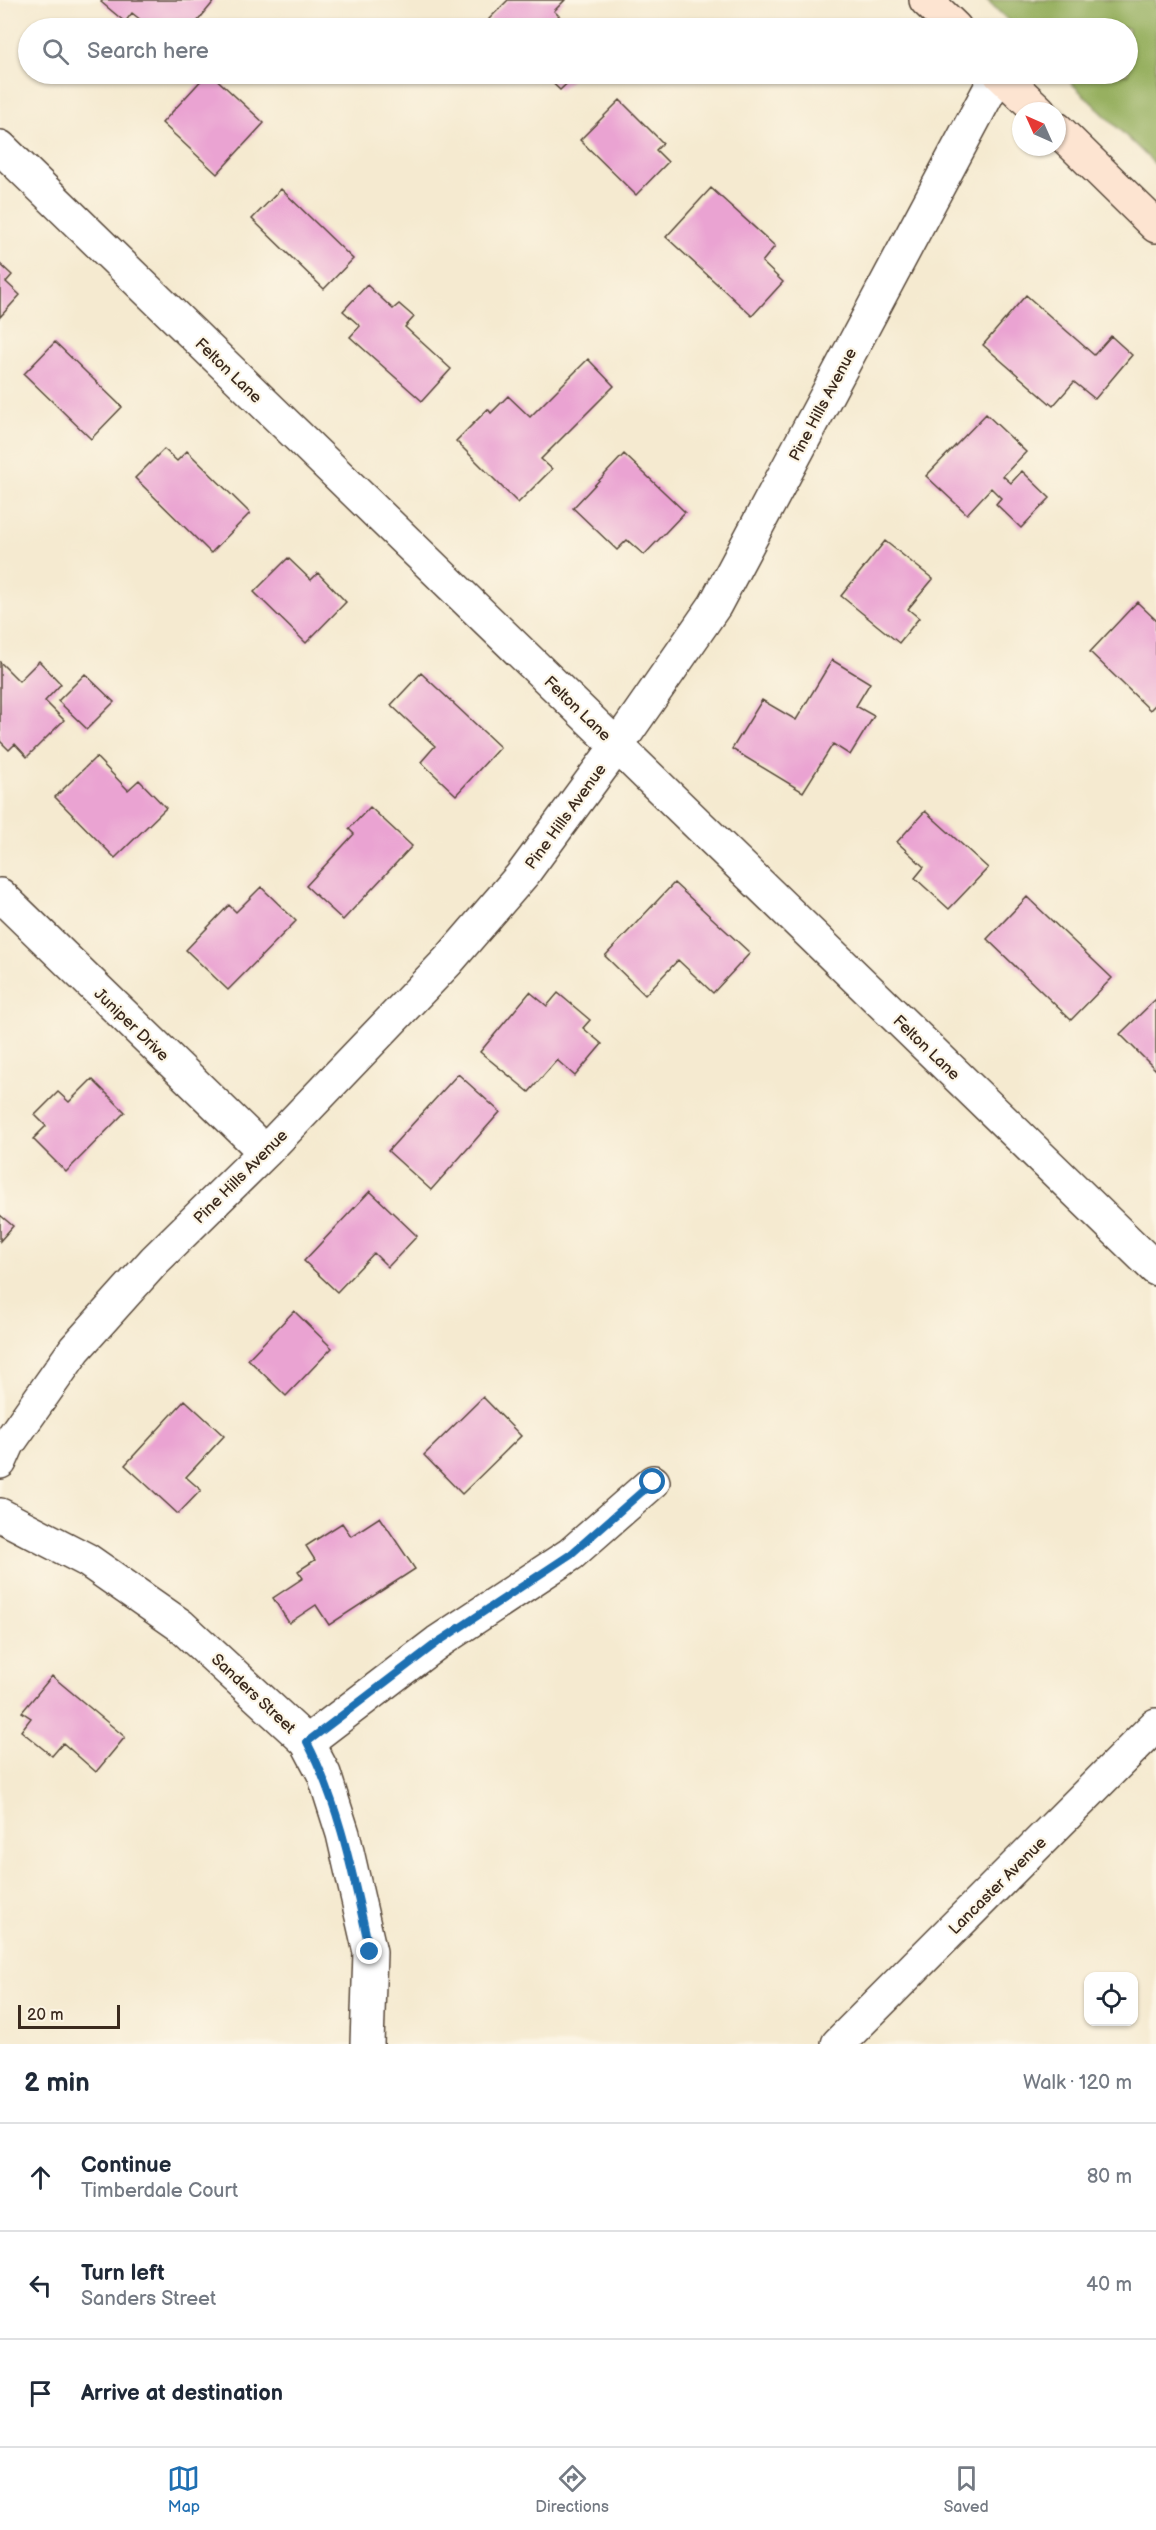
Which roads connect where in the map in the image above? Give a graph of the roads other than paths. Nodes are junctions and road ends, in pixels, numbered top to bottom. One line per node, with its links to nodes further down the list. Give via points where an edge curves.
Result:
1 (926, 0): 2 (main road)
2 (945, 18)
3 (994, 84): 9 (street, Pine Hills Avenue, via 715,605)
4 (1010, 84): 5 (main road)
5 (1029, 102)
6 (1066, 138): 8 (main road)
7 (0, 147): 9 (street, Felton Lane)
8 (1156, 226)
9 (617, 746): 11 (street, Pine Hills Avenue, via 523,874 448,961); 12 (street, Felton Lane)
10 (0, 895): 11 (street, Juniper Drive)
11 (265, 1152): 13 (street, Pine Hills Avenue, via 155,1260 75,1349 8,1444)
12 (1156, 1269)
13 (0, 1462)
14 (653, 1482): 17 (street, via 571,1554 438,1642)
15 (0, 1515): 17 (street, Sanders Street, via 87,1560 180,1625)
16 (1156, 1725): 19 (street, Lancaster Avenue)
17 (307, 1742): 18 (street, Sanders Street, via 324,1774 343,1834 370,1952)
18 (366, 2044)
19 (838, 2044)

